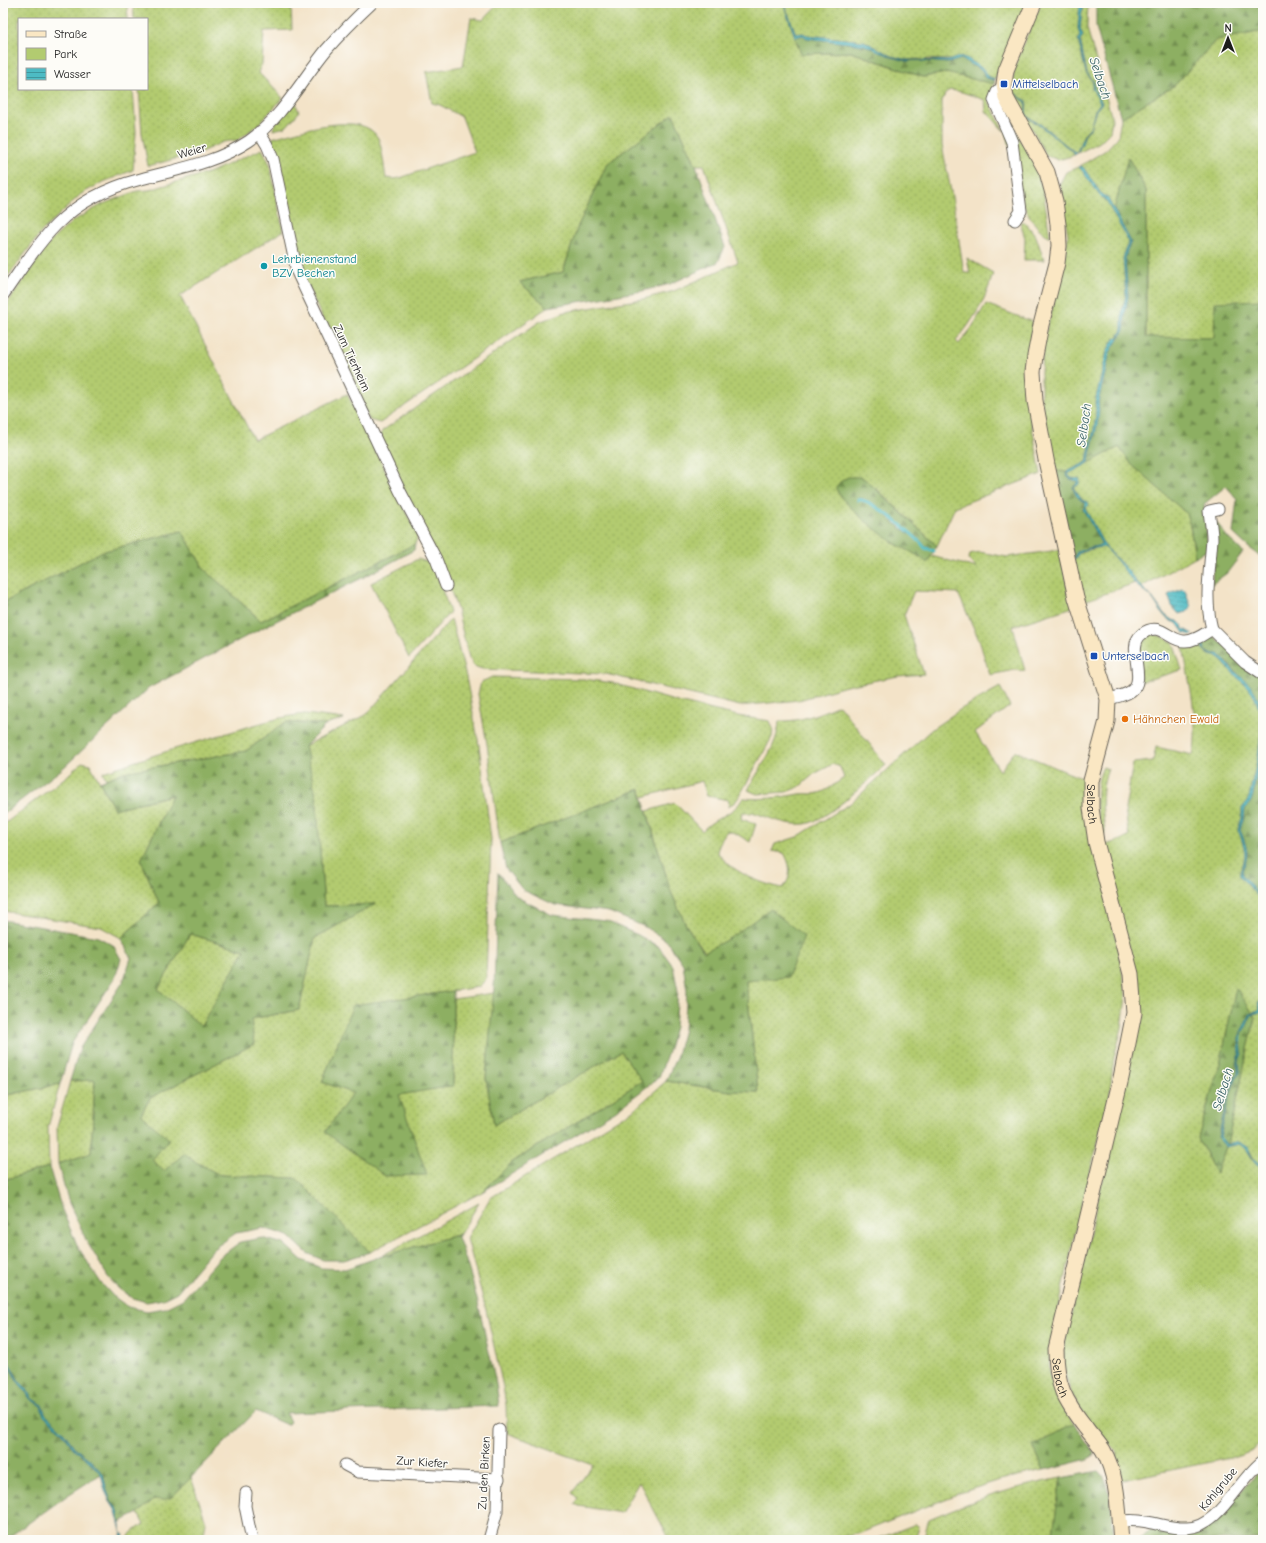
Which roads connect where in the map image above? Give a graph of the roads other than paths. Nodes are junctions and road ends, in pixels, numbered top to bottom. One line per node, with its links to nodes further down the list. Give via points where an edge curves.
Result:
1 (372, 3): 4 (street, Weier, via 327,49 280,111)
2 (1034, 3): 3 (street, Selbach, via 1006,70)
3 (1004, 84): 5 (street, Selbach, via 994,100 1012,142 1021,211); 11 (street, Selbach, via 1006,98 1047,172 1056,208 1059,251 1035,356 1035,401 1076,598)
4 (259, 132): 6 (street, Weier, via 226,154 110,189 83,203 57,224); 8 (street, Zum Tierheim, via 273,159 297,272 400,491 436,559)
5 (1015, 220)
6 (3, 295)
7 (1218, 509): 9 (street, via 1209,511 1212,537 1207,584)
8 (446, 586)
9 (1212, 629): 10 (street, via 1245,662); 11 (street, via 1191,641 1183,641 1163,630 1152,629 1141,634 1136,642 1137,682 1132,690)
10 (1263, 674)
11 (1108, 699): 17 (street, Selbach, via 1107,721 1091,781 1091,808 1096,842 1131,974 1134,1013 1058,1342 1056,1369 1067,1401 1103,1450 1114,1481)
12 (499, 1430): 15 (street, Zu den Birken)
13 (1263, 1460): 17 (street, Kohlgrube, via 1248,1473 1221,1510 1201,1526 1186,1528)
14 (345, 1465): 15 (street, Zur Kiefer, via 358,1472)
15 (499, 1479): 19 (street, Zu den Birken, via 497,1511)
16 (246, 1493): 18 (street, via 245,1506)
17 (1119, 1521): 20 (street, Selbach)
18 (252, 1540)
19 (489, 1540)
20 (1121, 1540)

